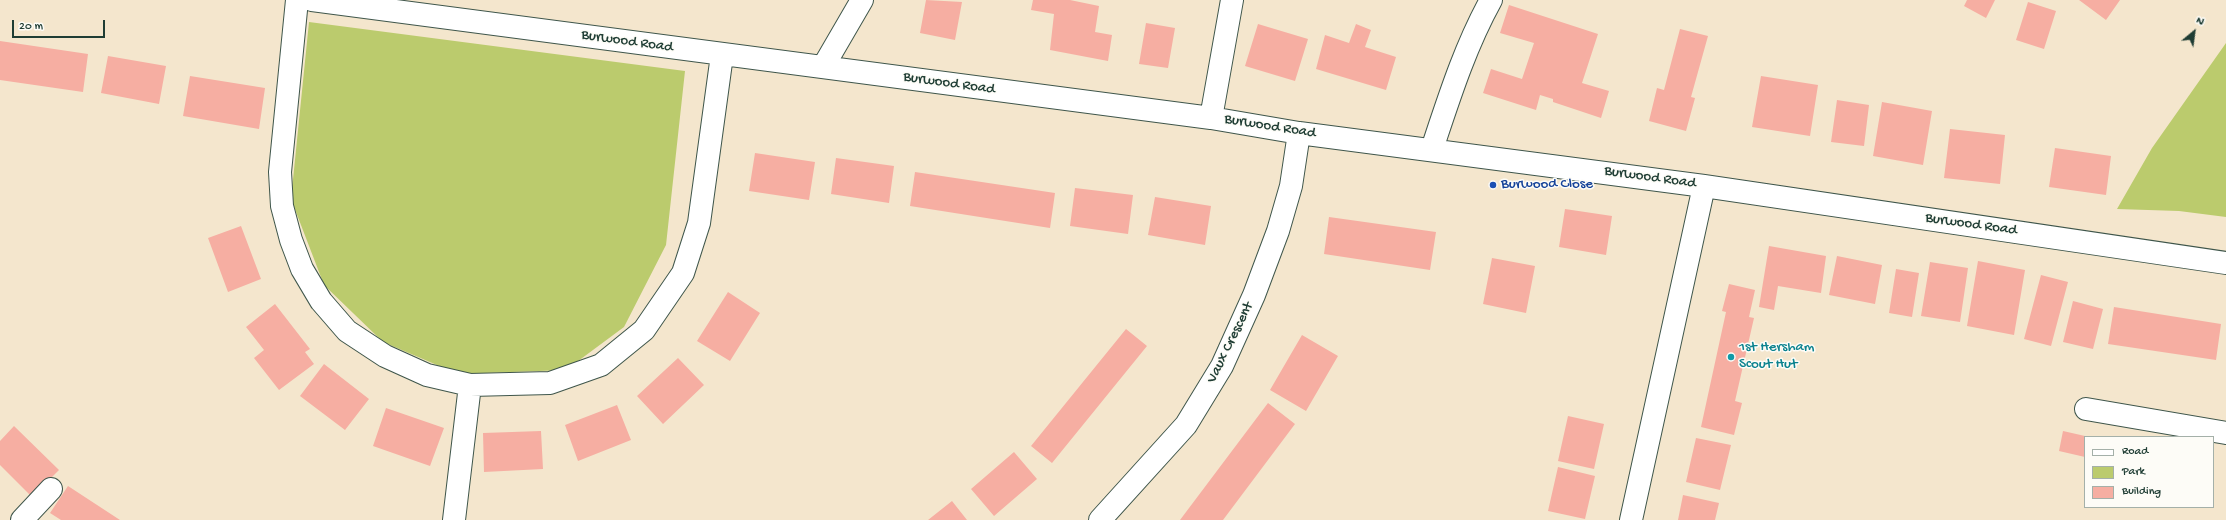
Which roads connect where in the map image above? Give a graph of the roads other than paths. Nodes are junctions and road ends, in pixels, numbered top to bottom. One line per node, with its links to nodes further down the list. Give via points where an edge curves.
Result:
1 (297, 0): 13 (street, via 280,172 282,206 302,269 321,301 347,331 385,356 427,375)
2 (312, 0): 6 (street, Burwood Road)
3 (862, 0): 7 (street)
4 (1232, 0): 8 (street)
5 (1491, 0): 10 (street, via 1459,70)
6 (722, 55): 7 (street, Burwood Road); 13 (street, via 699,223 683,273 644,330 601,365 550,383)
7 (823, 67): 8 (street, Burwood Road)
8 (1211, 118): 9 (street, Burwood Road)
9 (1299, 133): 10 (street, Burwood Road); 19 (street, Vaux Crescent, via 1291,186 1278,231 1254,295 1222,366 1186,425)
10 (1432, 149): 11 (street, Burwood Road)
11 (1704, 186): 12 (street, Burwood Road); 20 (street)
12 (2226, 263)
13 (470, 385): 18 (street)
14 (2086, 409): 15 (street)
15 (2226, 433)
16 (51, 489): 17 (street)
17 (22, 520)
18 (454, 520)
19 (1100, 520)
20 (1631, 520)

